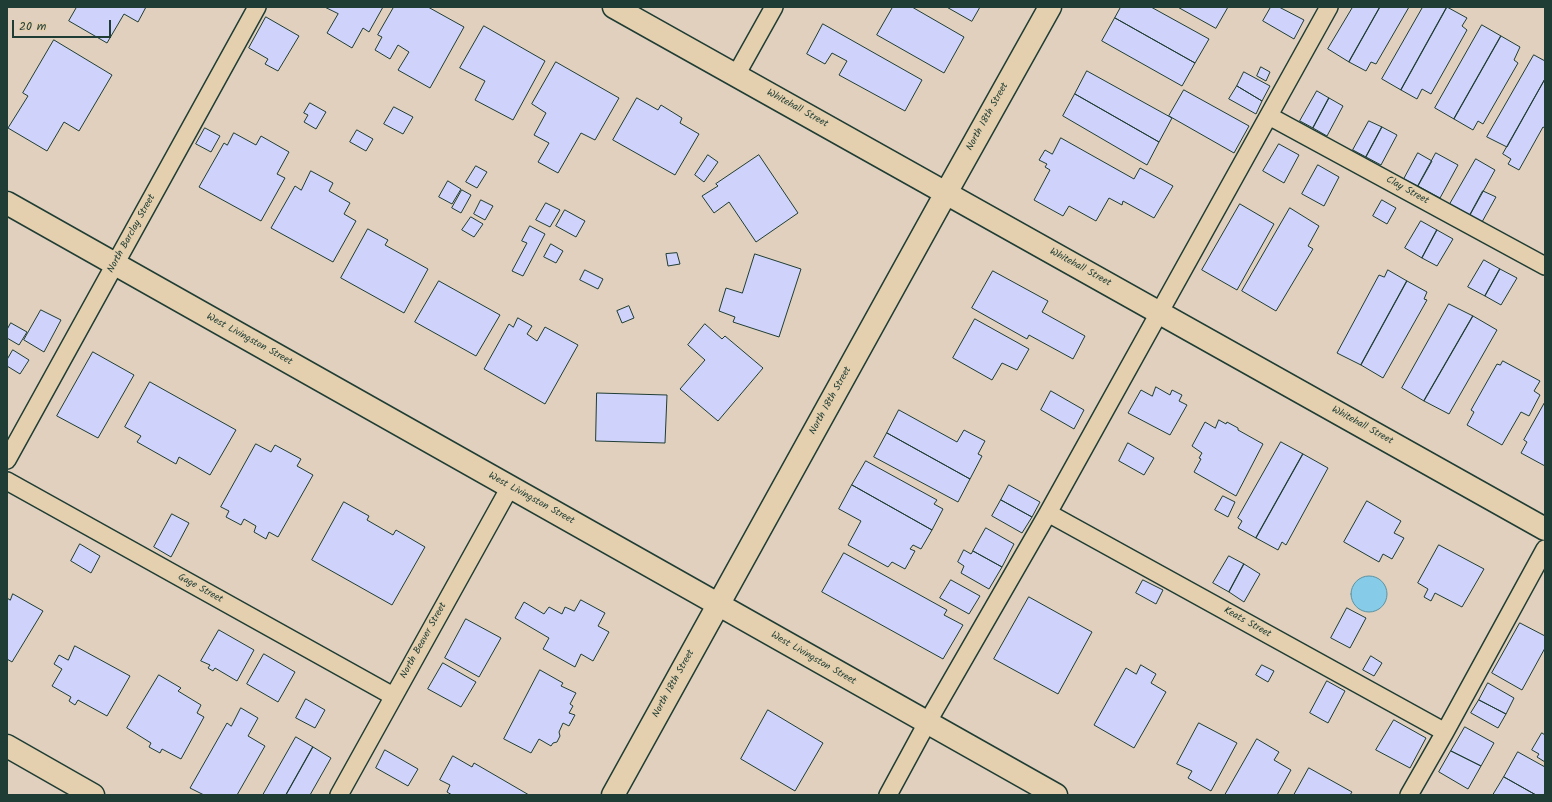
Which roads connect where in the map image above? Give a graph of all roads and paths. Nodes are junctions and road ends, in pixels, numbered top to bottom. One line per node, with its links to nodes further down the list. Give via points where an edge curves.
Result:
1 (257, 7): 10 (lane, North Barclay Street)
2 (614, 7): 6 (street, Whitehall Street)
3 (774, 7): 6 (lane)
4 (1050, 7): 8 (street, North 18th Street)
5 (1329, 7): 7 (lane)
6 (736, 75): 8 (street, Whitehall Street)
7 (1269, 116): 11 (lane, Clay Street); 12 (lane)
8 (946, 192): 12 (street, Whitehall Street); 19 (street, North 18th Street)
9 (7, 203): 10 (street, West Livingston Street)
10 (116, 264): 13 (lane, North Barclay Street); 15 (street, West Livingston Street)
11 (1545, 266)
12 (1159, 312): 16 (lane); 17 (street, Whitehall Street)
13 (7, 460)
14 (7, 481): 20 (lane, Gage Street)
15 (510, 487): 19 (street, West Livingston Street); 20 (lane, North Beaver Street)
16 (1048, 513): 21 (lane); 22 (lane, Keats Street)
17 (1545, 529)
18 (1545, 549): 22 (lane)
19 (718, 604): 21 (street, West Livingston Street); 26 (street, North 18th Street)
20 (393, 696): 25 (lane, North Beaver Street)
21 (927, 723): 27 (lane); 28 (street, West Livingston Street)
22 (1446, 732): 29 (lane)
23 (7, 746): 24 (street)
24 (93, 795)
25 (339, 795)
26 (613, 795)
27 (888, 795)
28 (1056, 795)
29 (1409, 795)

